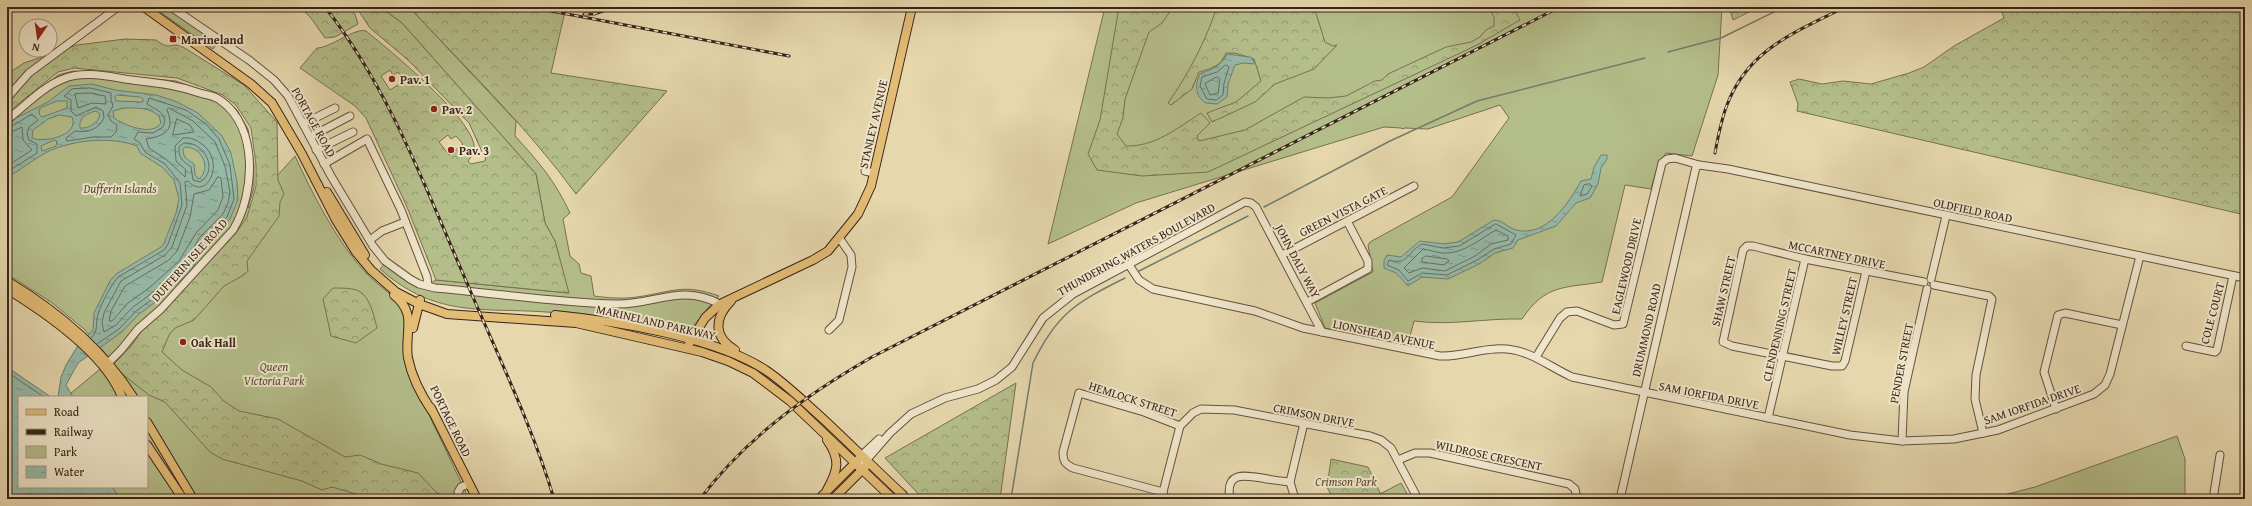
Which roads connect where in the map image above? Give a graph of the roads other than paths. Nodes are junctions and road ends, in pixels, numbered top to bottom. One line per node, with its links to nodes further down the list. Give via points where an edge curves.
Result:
1 (118, 7): 5 (street, via 39,65)
2 (144, 7): 13 (main road, PORTAGE ROAD, via 264,94 276,109)
3 (171, 7): 9 (street, PORTAGE ROAD, via 274,80 288,96)
4 (912, 7): 23 (main road, STANLEY AVENUE, via 870,172 871,186 858,214)
5 (7, 98)
6 (335, 108): 9 (street)
7 (350, 116): 11 (street)
8 (7, 120): 50 (street, DUFFERIN ISLE ROAD, via 62,79 92,75 175,84 212,96 232,110 242,124 250,163 248,195 242,215 233,230 161,309 138,329)
9 (303, 124): 11 (street, PORTAGE ROAD)
10 (353, 132): 12 (street)
11 (310, 137): 12 (street, PORTAGE ROAD)
12 (316, 150): 14 (street, PORTAGE ROAD)
13 (302, 154): 20 (main road, PORTAGE ROAD); 38 (main road, PORTAGE ROAD, via 369,260 396,285)
14 (324, 164): 16 (street, PORTAGE ROAD); 22 (street, via 367,140)
15 (1697, 166): 19 (street, OLDFIELD ROAD, via 1728,170); 49 (street, EAGLEWOOD DRIVE, via 1675,158 1667,158 1662,163 1623,324 1614,325 1577,311 1567,312 1560,318); 52 (street, DRUMMOND ROAD)
16 (335, 183): 24 (street, MARINELAND PARKWAY)
17 (1414, 186): 21 (street, GREEN VISTA GATE)
18 (1250, 203): 26 (street, JOHN DALY WAY, via 1256,207); 29 (street, THUNDERING WATERS BOULEVARD, via 1241,204)
19 (1946, 216): 27 (street, OLDFIELD ROAD); 34 (street)
20 (336, 220): 38 (main road, PORTAGE ROAD, via 371,270 392,290); 56 (main road, via 360,264 407,309 407,350 410,366 421,395)
21 (1347, 221): 26 (street, GREEN VISTA GATE); 39 (street, via 1368,262 1368,270)
22 (406, 222): 24 (street, via 382,231); 35 (street)
23 (840, 239): 37 (main road, STANLEY AVENUE, via 813,260); 42 (street, via 851,255 852,267 839,320)
24 (370, 240): 35 (street, MARINELAND PARKWAY, via 385,261 410,279)
25 (1747, 246): 28 (street, MCCARTNEY DRIVE); 48 (street, SHAW STREET, via 1723,342)
26 (1282, 255): 39 (street, JOHN DALY WAY)
27 (2140, 256): 31 (street, OLDFIELD ROAD); 41 (street, SAM IORFIDA DRIVE)
28 (1805, 259): 30 (street, MCCARTNEY DRIVE); 48 (street, CLENDENNING STREET)
29 (1128, 266): 43 (street, LIONSHEAD AVENUE, via 1139,280 1153,289 1255,311 1292,325); 62 (street, THUNDERING WATERS BOULEVARD, via 1056,306 1044,318 1020,358 996,380 978,389 927,406 912,414)
30 (1866, 271): 34 (street, MCCARTNEY DRIVE); 48 (street, WILLEY STREET, via 1842,366)
31 (2233, 276): 32 (street, OLDFIELD ROAD); 46 (street, COLE COURT, via 2216,350 2214,352)
32 (2245, 278)
33 (7, 281): 44 (main road, via 58,315)
34 (1930, 282): 63 (street, MCCARTNEY DRIVE, via 1985,295 1992,299 1976,375 1975,399); 64 (street, PENDER STREET, via 1924,286 1927,289 1904,392)
35 (428, 286): 40 (street, MARINELAND PARKWAY, via 616,304 685,294)
36 (7, 289): 44 (main road)
37 (739, 294): 40 (main road, STANLEY AVENUE); 51 (main road, via 719,316 720,337 725,344 776,374)
38 (420, 302): 45 (main road, MARINELAND PARKWAY, via 465,311 601,320); 47 (main road, MARINELAND PARKWAY, via 443,313 576,323); 56 (main road, PORTAGE ROAD, via 412,332 412,357 418,379)
39 (1307, 302): 43 (street, JOHN DALY WAY)
40 (720, 304): 45 (main road, STANLEY AVENUE, via 705,318)
41 (2122, 325): 55 (street, SAM IORFIDA DRIVE, via 2105,385 2094,394); 55 (street, via 2065,313 2058,315 2044,372)
42 (829, 330)
43 (1322, 332): 49 (street, LIONSHEAD AVENUE, via 1440,356 1463,355 1496,348 1521,351)
44 (80, 338): 50 (main road)
45 (690, 340): 47 (main road, STANLEY AVENUE); 51 (main road, MARINELAND PARKWAY, via 745,359 766,370)
46 (2186, 346)
47 (688, 349): 61 (main road, MARINELAND PARKWAY, via 716,356 753,373 779,391)
48 (1783, 356): 57 (street, CLENDENNING STREET)
49 (1536, 357): 52 (street, LIONSHEAD AVENUE, via 1572,377)
50 (105, 365): 53 (main road); 54 (main road)
51 (794, 392): 67 (main road, MARINELAND PARKWAY)
52 (1642, 392): 57 (street, SAM IORFIDA DRIVE); 87 (street, DRUMMOND ROAD)
53 (121, 396)
54 (132, 396)
55 (2056, 409): 63 (street, SAM IORFIDA DRIVE, via 2014,425)
56 (432, 411): 72 (main road, PORTAGE ROAD)
57 (1768, 418): 64 (street, SAM IORFIDA DRIVE, via 1860,437)
58 (1304, 423): 60 (street, CRIMSON DRIVE, via 1211,408 1193,413); 68 (street, CRIMSON DRIVE, via 1382,440 1391,448); 71 (street)
59 (148, 424): 76 (main road)
60 (1180, 426): 74 (street); 74 (street, HEMLOCK STREET, via 1144,412 1079,393 1063,452 1063,460 1073,468)
61 (819, 428): 69 (main road, MARINELAND PARKWAY); 73 (main road, via 831,445 837,460 835,475)
62 (890, 433): 67 (street, THUNDERING WATERS BOULEVARD, via 881,437); 67 (street, THUNDERING WATERS BOULEVARD, via 887,442)
63 (1983, 433): 64 (street, SAM IORFIDA DRIVE, via 1941,440)
64 (1902, 441)
65 (148, 448): 75 (main road)
66 (2220, 454): 88 (street, via 2214,493)
67 (866, 459): 69 (main road); 70 (main road); 82 (main road, MARINELAND PARKWAY, via 903,495)
68 (1398, 460): 85 (street, CRIMSON DRIVE); 86 (street, WILDROSE CRESCENT, via 1415,453 1430,453 1569,484 1574,489)
69 (855, 462): 70 (main road, MARINELAND PARKWAY); 73 (main road)
70 (862, 469): 80 (main road); 81 (main road, MARINELAND PARKWAY)
71 (1290, 482): 83 (street, via 1247,475 1237,476 1232,481); 84 (street)
72 (469, 484): 77 (street, via 458,492); 78 (main road, PORTAGE ROAD)
73 (827, 490): 79 (main road)
74 (1163, 495)
75 (182, 499)
76 (193, 499)
77 (459, 499)
78 (476, 499)
79 (819, 499)
80 (833, 499)
81 (893, 499)
82 (904, 499)
83 (1230, 499)
84 (1295, 499)
85 (1418, 499)
86 (1577, 499)
87 (1620, 499)
88 (2216, 499)

